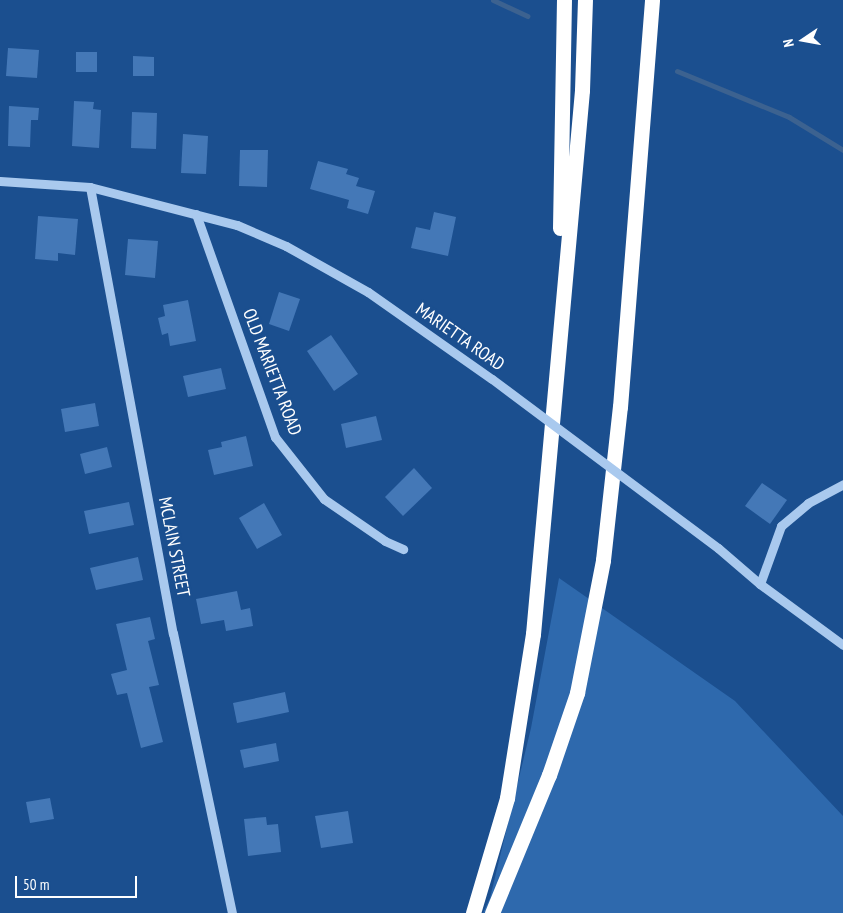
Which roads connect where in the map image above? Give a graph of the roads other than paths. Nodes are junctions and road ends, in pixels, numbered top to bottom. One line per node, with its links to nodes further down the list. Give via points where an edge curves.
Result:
1 (564, 0): 7 (highway)
2 (585, 0): 7 (highway, via 582,90)
3 (652, 0): 14 (highway, via 620,407 603,560 577,693 532,820)
4 (0, 181): 5 (street, MARIETTA ROAD)
5 (90, 187): 6 (street, MARIETTA ROAD); 12 (street, MCLAIN STREET, via 173,633)
6 (196, 214): 9 (street, OLD MARIETTA ROAD, via 275,437 324,499 385,541); 10 (street, MARIETTA ROAD, bridge, via 238,226 317,262 368,292 492,379 718,548)
7 (557, 365): 13 (highway, via 544,533 526,694 507,798)
8 (843, 484): 10 (street, via 808,503 780,526)
9 (403, 549)
10 (760, 584): 11 (street, MARIETTA ROAD)
11 (843, 645)
12 (232, 913)
13 (473, 913)
14 (492, 913)

